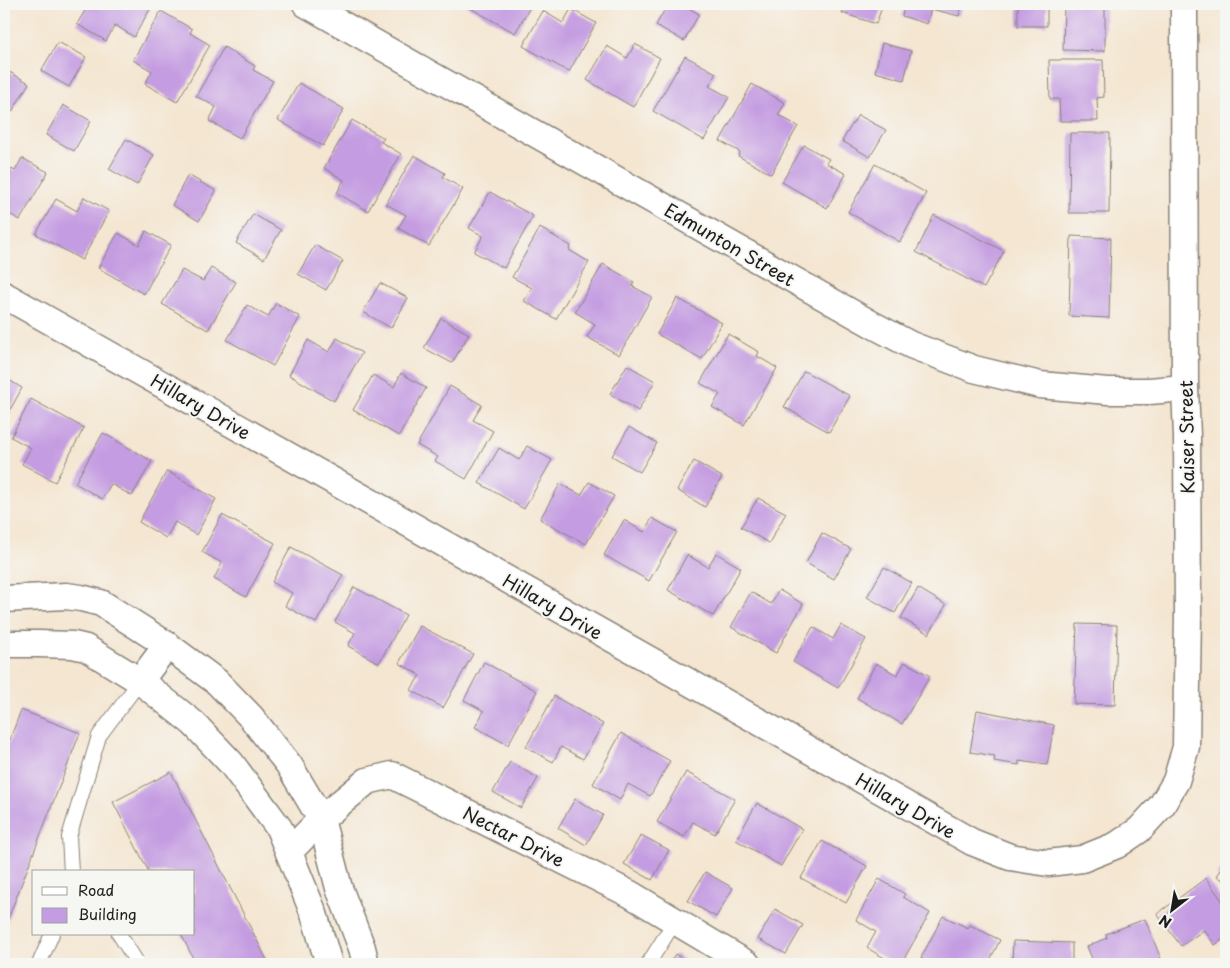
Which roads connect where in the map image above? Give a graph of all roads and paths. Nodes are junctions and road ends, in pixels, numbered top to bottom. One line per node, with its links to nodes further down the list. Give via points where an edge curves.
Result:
1 (306, 4): 4 (street, Edmunton Street, via 911,345 974,369 1040,385 1108,391)
2 (1184, 4): 4 (street, Kaiser Street)
3 (4, 295): 10 (street, Hillary Drive, via 972,842 1010,857 1048,862 1082,859)
4 (1185, 388): 10 (street, Kaiser Street, via 1186,747 1176,781 1162,805 1139,830)
5 (4, 599): 7 (street, via 66,596 101,603)
6 (4, 644): 8 (street, via 86,648)
7 (167, 645): 8 (street); 9 (street, via 216,682 251,717 289,766)
8 (140, 681): 11 (street, via 193,723 231,763 279,828); 12 (lane, via 99,736 70,837)
9 (321, 819): 11 (street, Nectar Drive); 15 (street, Nectar Drive, via 367,781 392,775 630,894); 21 (street, via 339,888)
10 (1117, 845)
11 (290, 852): 20 (street, via 314,914)
12 (70, 855): 13 (lane); 14 (lane)
13 (71, 870)
14 (79, 870)
15 (674, 921): 22 (lane); 23 (street, Nectar Drive)
16 (51, 936): 18 (lane)
17 (120, 936): 19 (lane)
18 (39, 964)
19 (138, 964)
20 (328, 964)
21 (366, 964)
22 (648, 964)
23 (747, 964)

